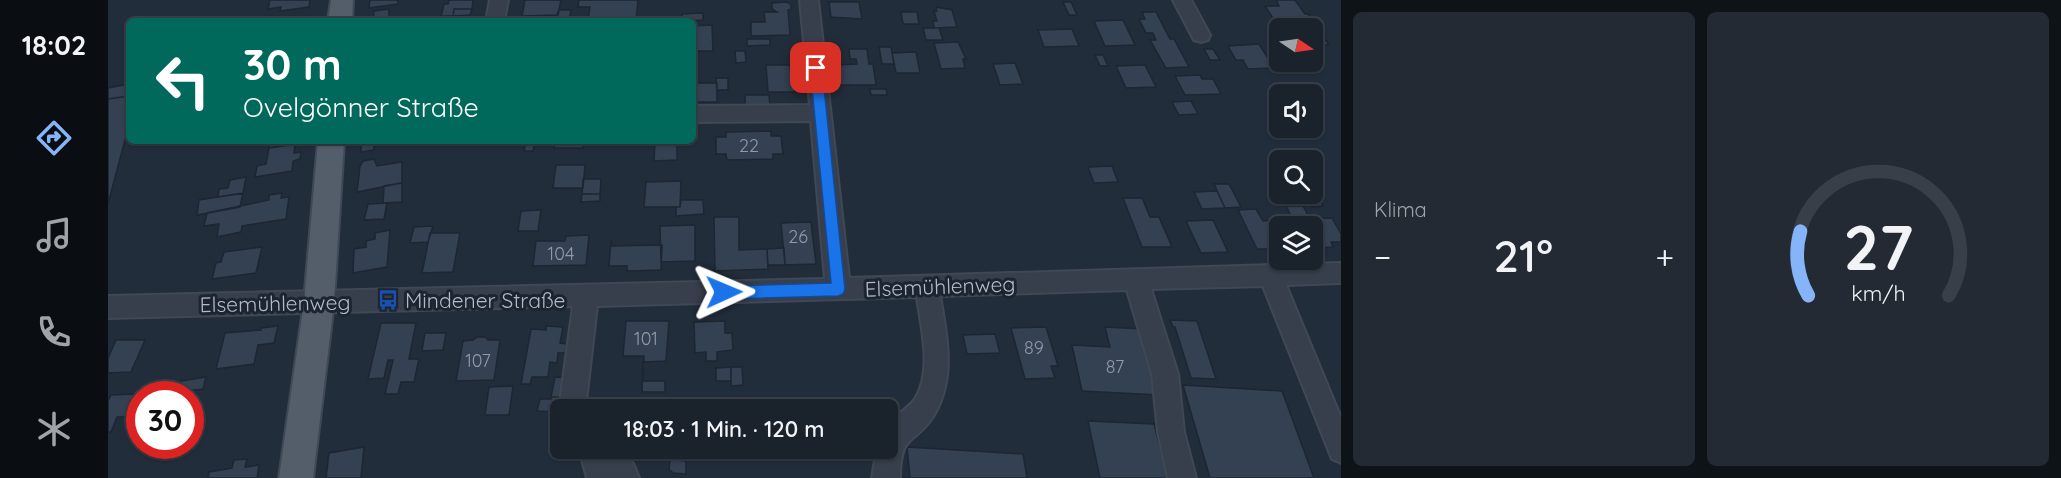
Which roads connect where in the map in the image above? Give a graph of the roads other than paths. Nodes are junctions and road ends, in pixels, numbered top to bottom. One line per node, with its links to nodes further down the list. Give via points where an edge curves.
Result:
1 (342, 0): 5 (main road)
2 (499, 0): 6 (street)
3 (809, 0): 8 (street)
4 (1182, 0): 7 (street)
5 (340, 18)
6 (496, 18)
7 (1202, 35)
8 (821, 113): 9 (street); 15 (street)
9 (696, 114)
10 (331, 144): 17 (main road)
11 (1341, 273): 12 (street, Elsemühlenweg)
12 (1272, 276): 13 (street, Elsemühlenweg); 20 (street)
13 (1136, 280): 14 (street, Elsemühlenweg); 25 (street, via 1165,374 1171,432)
14 (927, 286): 15 (street, Elsemühlenweg); 24 (street, via 936,366 933,387 924,408 898,433 891,446)
15 (838, 289): 16 (street, Elsemühlenweg)
16 (586, 296): 17 (street, Elsemühlenweg); 19 (street)
17 (319, 302): 18 (street, Elsemühlenweg); 22 (main road)
18 (108, 307)
19 (573, 399)
20 (1341, 450)
21 (594, 460): 23 (street, via 612,458 621,465)
22 (296, 478)
23 (625, 478)
24 (886, 478)
25 (1182, 478)

